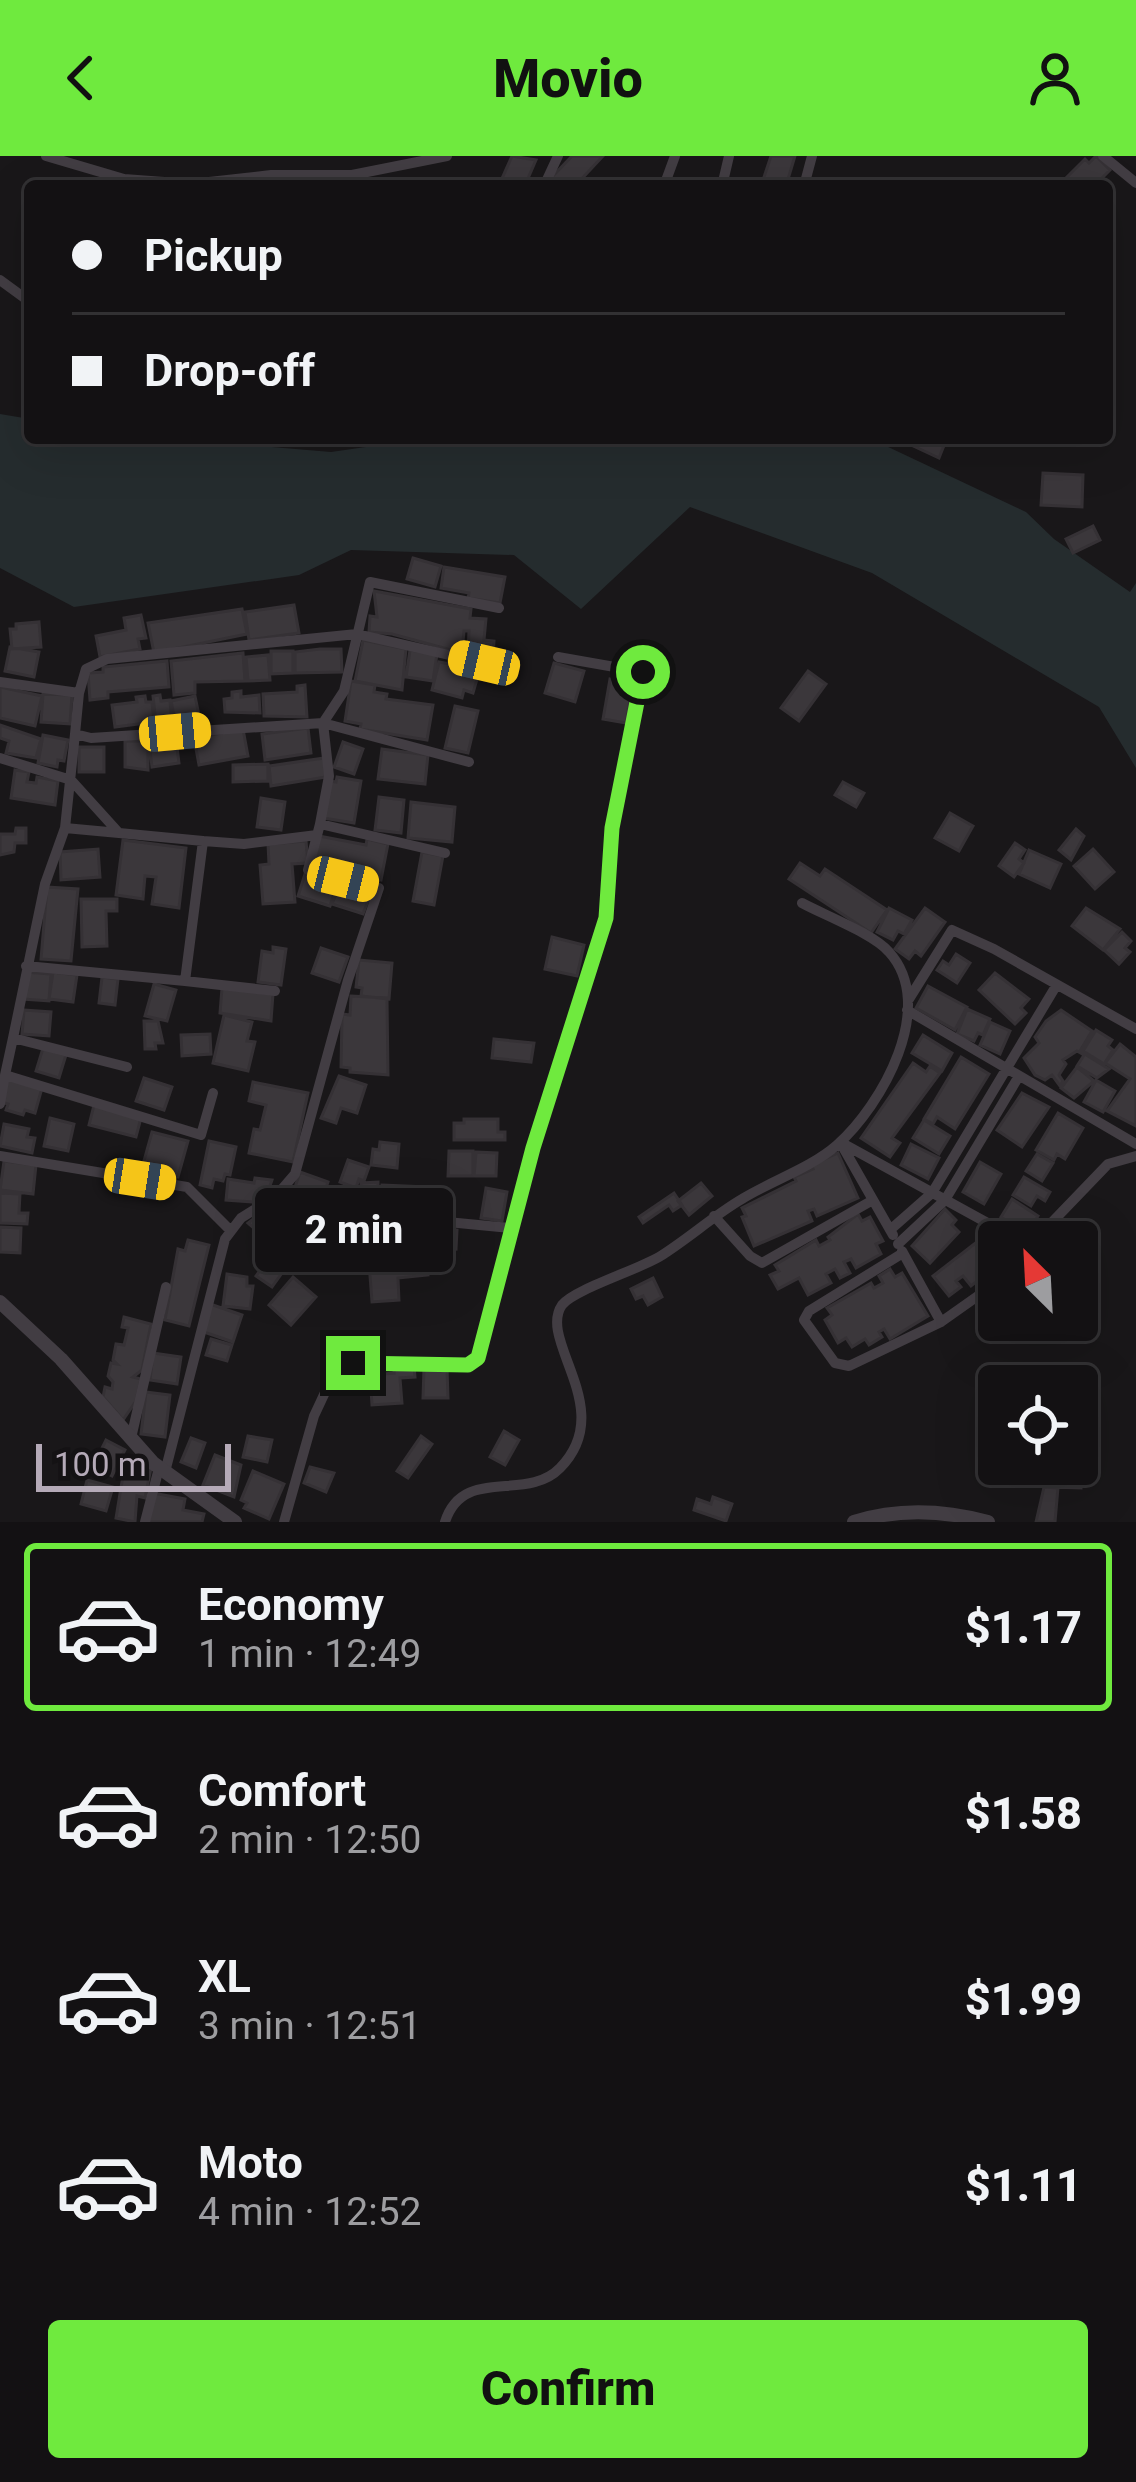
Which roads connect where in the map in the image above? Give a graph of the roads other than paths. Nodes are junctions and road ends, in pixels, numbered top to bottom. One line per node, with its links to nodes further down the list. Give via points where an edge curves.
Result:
1 (46, 156): 4 (street)
2 (446, 156): 5 (street, via 352,175)
3 (1102, 156): 6 (street)
4 (137, 180)
5 (227, 180)
6 (1136, 183)
7 (499, 608): 8 (street, via 370,582)
8 (358, 634): 10 (street); 12 (street, via 107,659 86,669); 13 (street, via 344,691)
9 (558, 657): 48 (street, via 643,672 612,828 606,918)
10 (484, 663)
11 (0, 682): 12 (street)
12 (79, 693): 14 (street)
13 (322, 722): 14 (street); 16 (street); 19 (street, via 328,776)
14 (75, 734): 17 (street)
15 (0, 758): 17 (street)
16 (469, 762)
17 (70, 780): 18 (street); 20 (street)
18 (65, 828): 20 (street); 24 (street)
19 (319, 829): 21 (street, via 244,844); 22 (street); 42 (street, via 308,870 379,888 295,1174)
20 (119, 833): 21 (street)
21 (202, 841): 25 (street)
22 (445, 854)
23 (802, 903): 28 (street, via 888,949)
24 (26, 966): 25 (street); 30 (street)
25 (185, 981): 27 (street)
26 (1056, 986): 28 (street, via 952,930); 29 (street); 32 (street)
27 (275, 991)
28 (908, 1005): 32 (street); 37 (street, via 909,1024 886,1082)
29 (1136, 1029)
30 (13, 1038): 31 (street); 33 (street)
31 (127, 1067)
32 (1004, 1067): 34 (street); 41 (street)
33 (5, 1075): 35 (street, via 201,1136); 36 (street)
34 (1019, 1076): 38 (street); 44 (street)
35 (213, 1093)
36 (0, 1104)
37 (840, 1142): 41 (street); 43 (street); 45 (street)
38 (1136, 1144)
39 (0, 1156): 50 (street, via 187,1187)
40 (1136, 1156): 47 (street, via 1108,1165)
41 (932, 1192): 44 (street); 49 (street)
42 (276, 1196): 48 (street, via 343,1212); 50 (street)
43 (873, 1200): 45 (street, via 762,1263); 49 (street)
44 (945, 1200): 46 (street); 51 (street)
45 (714, 1216): 61 (street, via 659,1257 567,1300 558,1328 580,1392 574,1446 539,1482 464,1495)
46 (984, 1221)
47 (1054, 1221)
48 (511, 1228): 60 (street, via 475,1362 353,1363 335,1371)
49 (890, 1230): 51 (street)
50 (231, 1231): 57 (street)
51 (901, 1249): 55 (street); 55 (street, via 804,1320 835,1364 849,1366)
52 (166, 1287): 56 (street)
53 (978, 1296): 55 (street)
54 (0, 1302): 56 (street)
55 (941, 1322)
56 (131, 1438): 57 (street)
57 (162, 1470): 58 (street); 59 (street)
58 (145, 1522)
59 (236, 1522)
60 (284, 1522)
61 (445, 1522)
62 (854, 1522): 63 (street, via 940,1512)
63 (988, 1522)

